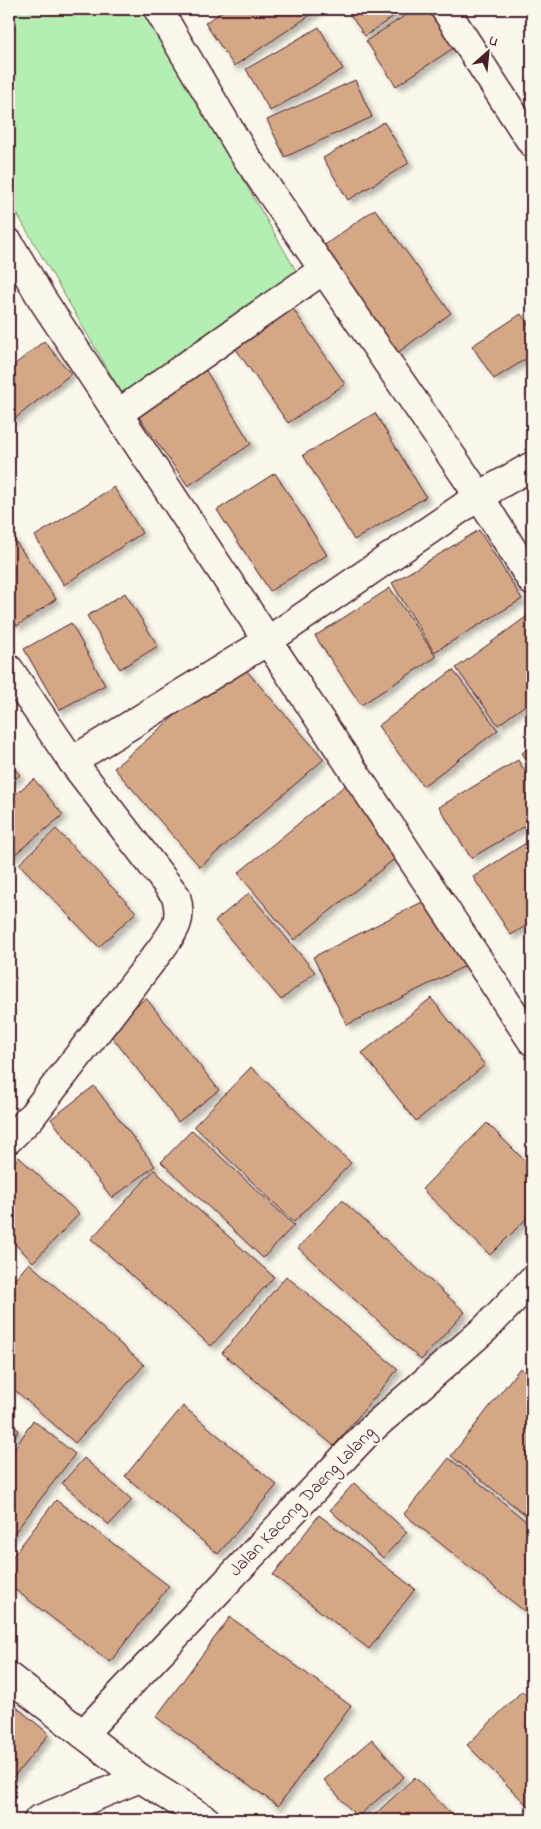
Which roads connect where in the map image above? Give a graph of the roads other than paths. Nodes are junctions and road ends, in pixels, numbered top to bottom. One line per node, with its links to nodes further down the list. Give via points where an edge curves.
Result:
1 (158, 9): 5 (street, via 242,151)
2 (445, 9): 3 (street)
3 (532, 143)
4 (9, 243): 6 (street, via 42,299)
5 (323, 270): 6 (street); 8 (street)
6 (119, 413): 10 (street)
7 (532, 466): 8 (street)
8 (478, 496): 9 (street); 10 (street)
9 (532, 581)
10 (269, 640): 12 (street); 13 (street)
11 (9, 669): 12 (street)
12 (72, 761): 14 (street, via 176,896 180,914 172,934 161,949 30,1117)
13 (532, 1041)
14 (9, 1139)
15 (530, 1289): 17 (street, Jalan Kacong Daeng Lalang, via 370,1431)
16 (9, 1678): 17 (street)
17 (83, 1734): 18 (street)
18 (140, 1778): 19 (street); 20 (street)
19 (38, 1820)
20 (206, 1820)

